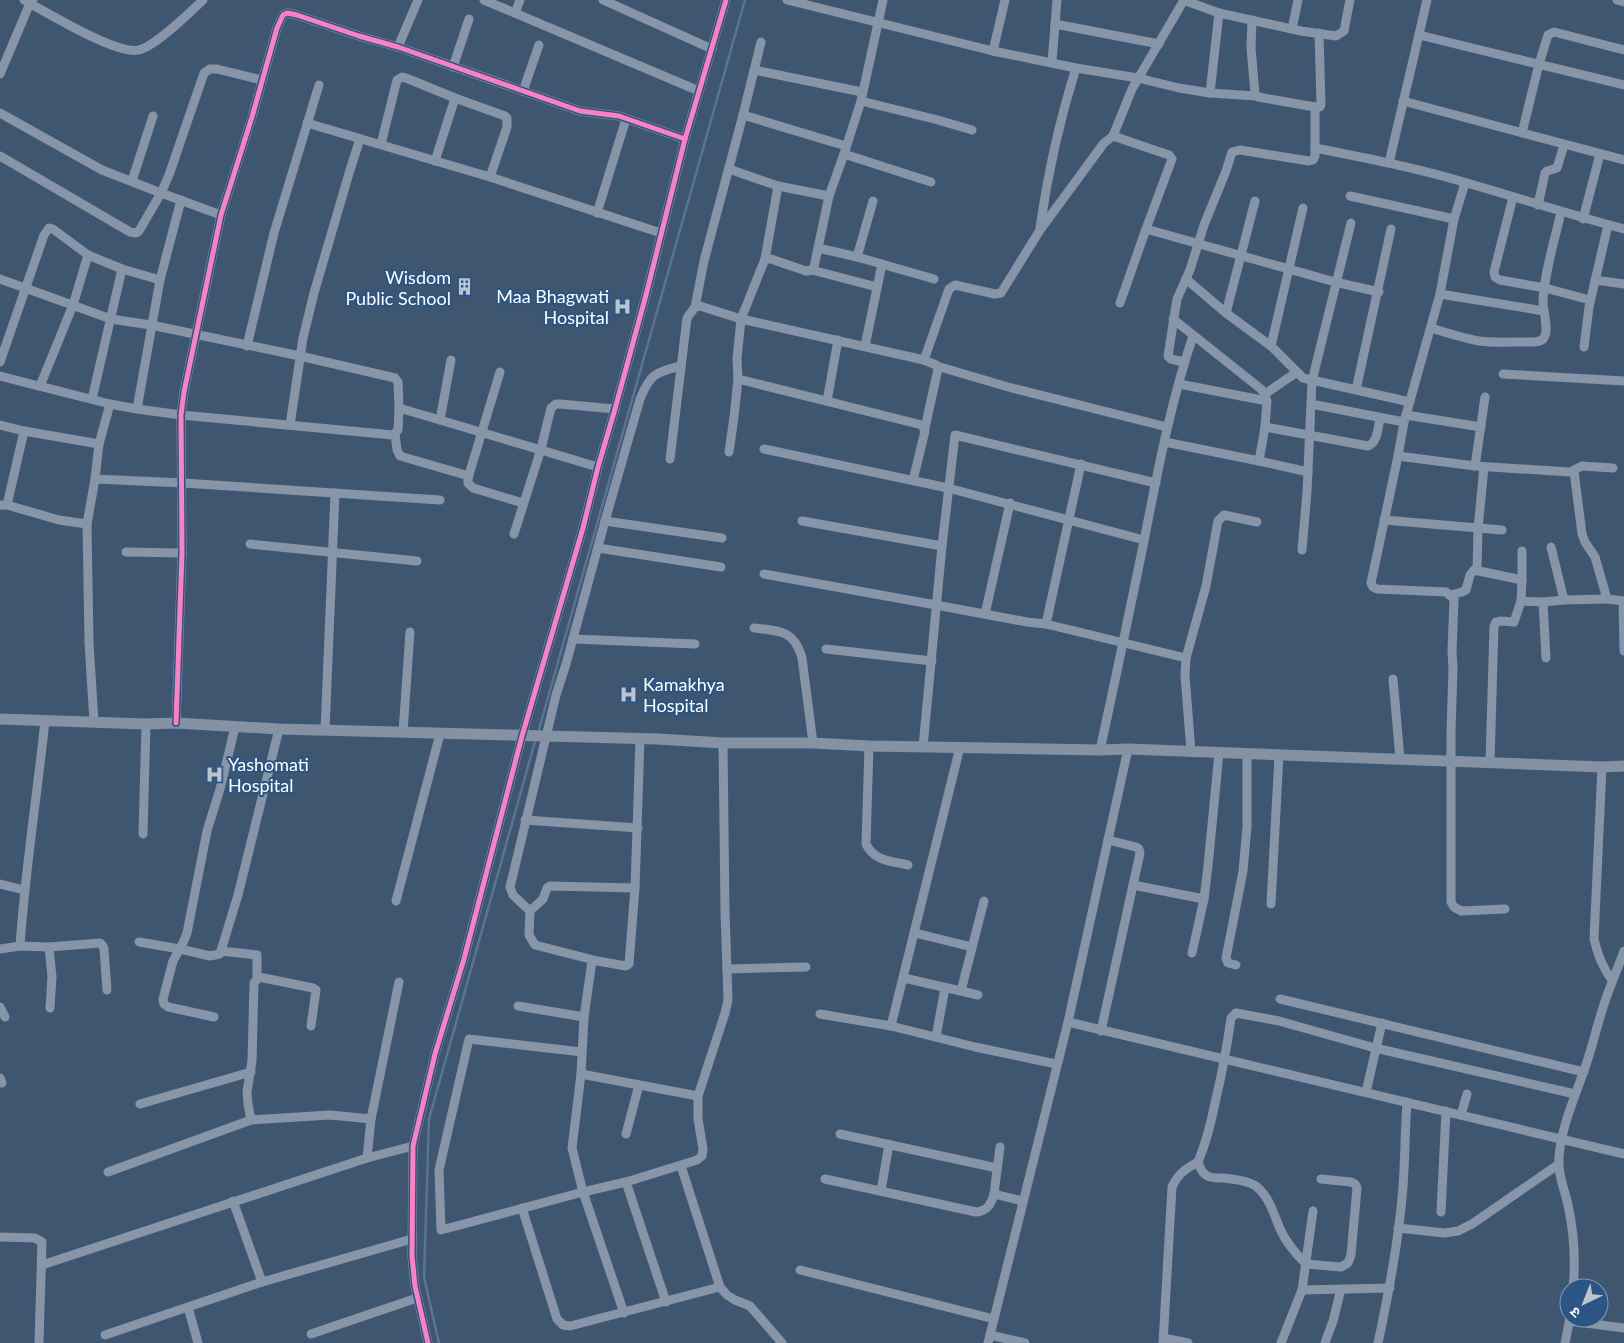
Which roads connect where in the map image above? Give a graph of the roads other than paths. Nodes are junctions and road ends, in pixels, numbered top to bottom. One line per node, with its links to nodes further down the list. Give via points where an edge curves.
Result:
1 (203, 0): 16 (street, via 160,38 140,50 130,51 110,46)
2 (418, 0): 30 (street)
3 (484, 0): 18 (street)
4 (520, 0): 18 (street)
5 (603, 0): 31 (street)
6 (726, 0): 31 (street)
7 (787, 0): 22 (street)
8 (883, 0): 22 (street)
9 (1005, 0): 33 (street)
10 (1057, 0): 23 (street)
11 (1184, 0): 19 (street); 28 (street)
12 (1298, 0): 24 (street)
13 (1350, 0): 25 (street, via 1344,31 1336,36)
14 (1427, 0): 26 (street)
15 (1617, 0): 17 (street)
16 (29, 1): 39 (street)
17 (1624, 2)
18 (515, 13): 45 (street)
19 (1219, 13): 21 (street); 46 (street)
20 (469, 19): 36 (street)
21 (1252, 20): 24 (street); 47 (street)
22 (878, 21): 33 (street); 48 (street)
23 (1055, 24): 28 (street); 34 (street)
24 (1292, 29): 25 (street)
25 (1319, 33): 51 (street, via 1321,105)
26 (1419, 35): 35 (street); 50 (street)
27 (761, 42): 38 (street)
28 (1158, 44): 40 (street)
29 (539, 45): 44 (street)
30 (398, 47): 36 (street); 41 (street, via 287,13 276,28)
31 (712, 49): 45 (street)
32 (1624, 50): 35 (street, via 1551,32)
33 (993, 51): 34 (street)
34 (1052, 62): 37 (street)
35 (1538, 64): 43 (street); 58 (street)
36 (453, 67): 44 (street)
37 (1076, 68): 40 (street); 96 (street, via 1056,137)
38 (754, 70): 48 (street); 54 (street)
39 (0, 74)
40 (1138, 78): 46 (street); 59 (street)
41 (262, 80): 77 (street, via 217,69 204,73); 88 (street)
42 (319, 85): 56 (street)
43 (1624, 85)
44 (523, 91): 55 (street, via 580,111)
45 (699, 91): 61 (street)
46 (1210, 94): 47 (street)
47 (1256, 96): 51 (street)
48 (861, 97): 57 (street); 65 (street)
49 (455, 98): 62 (street, via 406,78 398,78); 69 (street); 72 (street, via 507,118)
50 (1403, 102): 58 (street); 70 (street)
51 (1316, 107): 64 (street)
52 (0, 113): 73 (street, via 102,170)
53 (153, 116): 73 (street)
54 (744, 116): 65 (street); 71 (street)
55 (626, 119): 61 (street); 87 (street)
56 (307, 124): 60 (street); 134 (street, via 274,234)
57 (972, 130)
58 (1522, 133): 63 (street)
59 (1113, 136): 93 (street, via 1169,155 1172,160); 96 (street, via 1104,143)
60 (360, 139): 62 (street); 138 (street, via 314,293)
61 (685, 139): 97 (street)
62 (381, 144): 69 (street)
63 (1564, 145): 66 (street); 84 (street, via 1557,168 1545,173)
64 (1315, 148): 70 (street); 98 (street, via 1314,159 1309,161 1234,151)
65 (845, 150): 74 (street); 78 (street)
66 (1600, 154): 68 (street); 90 (street)
67 (0, 156): 77 (street, via 133,233 139,230)
68 (1624, 160)
69 (436, 161): 72 (street)
70 (1389, 163): 75 (street)
71 (729, 169): 76 (street); 123 (street)
72 (490, 177): 87 (street)
73 (132, 181): 77 (street)
74 (931, 182)
75 (1465, 182): 80 (street); 89 (street)
76 (778, 186): 78 (street); 103 (street)
77 (161, 193): 81 (street)
78 (829, 196): 99 (street)
79 (1350, 196): 89 (street)
80 (1512, 197): 84 (street); 117 (street, via 1495,277)
81 (181, 200): 88 (street); 111 (street)
82 (873, 201): 102 (street)
83 (1255, 201): 101 (street)
84 (1538, 205): 86 (street)
85 (1303, 208): 105 (street)
86 (1561, 212): 90 (street); 117 (street)
87 (598, 213): 97 (street)
88 (221, 215): 131 (street)
89 (1454, 219): 119 (street)
90 (1583, 219): 92 (street)
91 (1351, 223): 113 (street)
92 (1608, 225): 95 (street); 112 (street)
93 (1146, 229): 98 (street); 121 (street)
94 (1391, 229): 118 (street)
95 (1624, 229)
96 (1040, 230): 140 (street, via 1001,292 995,294 955,285 949,289)
97 (661, 233): 164 (street)
98 (1198, 244): 101 (street); 110 (street)
99 (818, 248): 102 (street); 107 (street)
100 (88, 255): 106 (street); 116 (street, via 49,228); 122 (street)
101 (1240, 255): 105 (street); 125 (street)
102 (857, 257): 104 (street)
103 (765, 260): 107 (street); 127 (street)
104 (882, 264): 109 (street); 115 (street)
105 (1288, 269): 113 (street); 136 (street)
106 (122, 270): 111 (street); 126 (street)
107 (812, 270): 115 (street)
108 (0, 279): 116 (street)
109 (934, 279)
110 (1186, 279): 125 (street); 128 (street)
111 (160, 280): 129 (street)
112 (1595, 280): 114 (street); 120 (street)
113 (1335, 282): 118 (street); 150 (street)
114 (1624, 284)
115 (877, 287): 135 (street)
116 (26, 288): 122 (street); 141 (street)
117 (1545, 288): 120 (street); 124 (street)
118 (1378, 292): 154 (street)
119 (1440, 294): 124 (street); 130 (street)
120 (1590, 300): 137 (street)
121 (1120, 304)
122 (73, 305): 126 (street); 153 (street)
123 (695, 307): 127 (street); 143 (street, via 687,318)
124 (1544, 311): 130 (street, via 1546,332 1541,341 1481,341)
125 (1226, 313): 136 (street)
126 (111, 319): 129 (street); 157 (street)
127 (741, 319): 133 (street); 149 (street, via 736,368)
128 (1173, 319): 132 (street); 142 (street, via 1168,356)
129 (151, 326): 131 (street); 163 (street)
130 (1431, 328): 159 (street)
131 (195, 335): 134 (street); 165 (street)
132 (1193, 336): 142 (street); 155 (street)
133 (838, 340): 135 (street); 158 (street)
134 (247, 346): 138 (street)
135 (865, 346): 140 (street)
136 (1271, 346): 146 (street)
137 (1584, 347)
138 (300, 356): 162 (street, via 395,378); 169 (street)
139 (452, 360): 168 (street)
140 (924, 360): 144 (street)
141 (0, 362)
142 (1184, 362): 152 (street)
143 (681, 366): 185 (street); 206 (street, via 657,373 645,386)
144 (937, 366): 171 (street); 174 (street)
145 (500, 372): 177 (street)
146 (1297, 372): 150 (street); 155 (street)
147 (1503, 374): 151 (street)
148 (0, 376): 153 (street)
149 (738, 379): 158 (street); 183 (street)
150 (1312, 381): 154 (street); 161 (street)
151 (1624, 381)
152 (1179, 384): 155 (street); 171 (street)
153 (40, 386): 157 (street)
154 (1356, 390): 159 (street)
155 (1266, 397): 172 (street)
156 (1485, 397): 173 (street)
157 (92, 399): 160 (street)
158 (827, 401): 174 (street, via 919,424)
159 (1410, 402): 167 (street)
160 (110, 404): 163 (street); 180 (street)
161 (1311, 404): 166 (street); 178 (street)
162 (399, 408): 168 (street); 176 (street)
163 (137, 409): 165 (street)
164 (615, 409): 181 (street, via 554,406); 189 (street)
165 (181, 415): 169 (street); 196 (street)
166 (1380, 418): 167 (street); 178 (street, via 1372,445)
167 (1405, 418): 173 (street); 184 (street)
168 (440, 420): 177 (street)
169 (290, 424): 176 (street)
170 (0, 425): 175 (street)
171 (1167, 427): 179 (street)
172 (1265, 427): 178 (street); 186 (street)
173 (1481, 427): 188 (street)
174 (924, 428): 195 (street)
175 (24, 432): 180 (street); 203 (street)
176 (395, 434): 193 (street, via 400,456)
177 (482, 434): 181 (street); 193 (street)
178 (1310, 436): 192 (street)
179 (1165, 442): 186 (street); 197 (street)
180 (99, 444): 194 (street)
181 (540, 449): 189 (street); 201 (street)
182 (764, 449): 195 (street)
183 (728, 452)
184 (1398, 456): 188 (street); 205 (street)
185 (670, 459)
186 (1259, 461): 192 (street)
187 (1081, 464): 197 (street); 198 (street, via 956,434); 204 (street)
188 (1480, 466): 191 (street); 210 (street)
189 (598, 467): 259 (street)
190 (1613, 468): 191 (street, via 1582,466)
191 (1574, 471): 230 (street, via 1582,534 1595,557)
192 (1308, 472): 219 (street)
193 (469, 476): 201 (street, via 468,483 473,488)
194 (95, 479): 196 (street); 209 (street)
195 (913, 480): 198 (street)
196 (182, 483): 199 (street); 222 (street)
197 (1156, 483): 214 (street)
198 (948, 488): 202 (street); 216 (street)
199 (335, 493): 200 (street); 223 (street)
200 (440, 500)
201 (524, 503): 212 (street)
202 (1010, 503): 204 (street); 236 (street)
203 (4, 505): 209 (street)
204 (1068, 520): 214 (street); 237 (street)
205 (1384, 520): 210 (street); 229 (street, via 1371,579 1373,587)
206 (605, 521): 213 (street); 218 (street)
207 (802, 521): 216 (street)
208 (1257, 522): 245 (street, via 1224,515 1218,521 1206,586)
209 (88, 524): 251 (street, via 89,642)
210 (1478, 529): 211 (street); 226 (street)
211 (1502, 530)
212 (514, 534)
213 (722, 538)
214 (1144, 540): 241 (street)
215 (250, 544): 223 (street)
216 (942, 546): 235 (street)
217 (1551, 547): 231 (street)
218 (598, 548): 225 (street); 240 (street)
219 (1302, 550)
220 (1522, 551): 228 (street)
221 (126, 552): 222 (street)
222 (182, 553): 252 (street)
223 (331, 553): 224 (street); 256 (street)
224 (417, 561)
225 (720, 567)
226 (1477, 570): 228 (street); 229 (street, via 1471,571 1466,590)
227 (764, 574): 235 (street)
228 (1522, 580): 232 (street)
229 (1451, 595): 273 (street, via 1454,599)
230 (1607, 599): 231 (street); 233 (street)
231 (1564, 600): 234 (street)
232 (1521, 601): 234 (street); 274 (street, via 1514,622 1500,621 1494,626)
233 (1624, 601): 244 (street)
234 (1543, 602): 246 (street)
235 (936, 605): 236 (street); 247 (street)
236 (985, 614): 237 (street)
237 (1046, 624): 241 (street)
238 (754, 628): 262 (street, via 783,632 800,650)
239 (410, 632): 257 (street)
240 (573, 639): 242 (street); 259 (street, via 556,695)
241 (1124, 643): 245 (street); 267 (street)
242 (695, 644)
243 (826, 649): 247 (street)
244 (1624, 651)
245 (1186, 658): 268 (street)
246 (1546, 658)
247 (932, 661): 264 (street)
248 (1392, 679): 272 (street)
249 (0, 719): 250 (main road)
250 (45, 721): 251 (main road); 285 (street)
251 (94, 722): 253 (main road)
252 (176, 723): 253 (main road); 254 (main road)
253 (146, 724): 279 (street)
254 (235, 727): 255 (main road); 297 (street, via 207,830 187,933)
255 (279, 729): 256 (main road); 300 (street)
256 (325, 730): 257 (main road)
257 (403, 732): 258 (main road)
258 (440, 734): 259 (main road); 287 (street)
259 (536, 737): 260 (main road); 277 (street, via 541,753); 350 (street, via 435,1054)
260 (640, 739): 261 (main road); 278 (street)
261 (723, 743): 262 (main road); 305 (street)
262 (814, 743): 263 (main road)
263 (869, 746): 264 (main road); 281 (street, via 866,844 877,857)
264 (922, 747): 265 (main road)
265 (960, 747): 267 (main road); 292 (street)
266 (1128, 749): 267 (main road); 268 (main road); 280 (street)
267 (1100, 750)
268 (1191, 752): 269 (main road)
269 (1218, 753): 270 (main road); 286 (street)
270 (1247, 754): 271 (main road); 303 (street, via 1247,826 1226,958)
271 (1279, 755): 272 (main road); 289 (street)
272 (1400, 759): 273 (main road)
273 (1451, 760): 274 (main road); 290 (street, via 1451,902 1454,908 1461,910)
274 (1490, 762): 276 (main road)
275 (1624, 766): 276 (main road)
276 (1602, 767): 308 (street, via 1594,939 1598,957)
277 (525, 820): 278 (street); 291 (street, via 510,887 515,898)
278 (638, 828): 284 (street)
279 (143, 834)
280 (1108, 840): 283 (street, via 1139,850); 322 (street)
281 (908, 865)
282 (0, 884): 285 (street)
283 (1133, 885): 286 (street); 326 (street)
284 (635, 888): 291 (street, via 550,886 543,899); 302 (street, via 629,964)
285 (24, 890): 294 (street)
286 (1204, 899): 301 (street)
287 (396, 901)
288 (984, 901): 296 (street)
289 (1271, 904)
290 (1505, 909)
291 (530, 911): 302 (street, via 529,935 535,945)
292 (915, 933): 296 (street); 307 (street)
293 (139, 942): 297 (street)
294 (20, 946): 295 (street); 298 (street)
295 (49, 947): 311 (street, via 102,944); 317 (street, via 52,977)
296 (972, 947): 312 (street)
297 (180, 948): 300 (street, via 215,956); 320 (street, via 173,961 164,1004)
298 (0, 949)
299 (1624, 950): 308 (street)
300 (221, 951): 306 (street, via 257,955)
301 (1192, 953)
302 (592, 960): 321 (street)
303 (1236, 965)
304 (806, 967): 305 (street)
305 (727, 969): 339 (street, via 726,1013)
306 (257, 978): 324 (street, via 316,990); 332 (street, via 254,983)
307 (904, 978): 310 (street); 325 (street)
308 (1612, 980): 333 (street)
309 (399, 982): 344 (street)
310 (945, 988): 312 (street); 327 (street)
311 (107, 990)
312 (961, 992): 313 (street)
313 (978, 995)
314 (1280, 999): 323 (street)
315 (518, 1006): 321 (street)
316 (0, 1007): 319 (street)
317 (50, 1008)
318 (820, 1014): 325 (street)
319 (5, 1017)
320 (214, 1017)
321 (584, 1017): 329 (street)
322 (1068, 1022): 326 (street); 331 (street)
323 (1382, 1023): 328 (street); 333 (street)
324 (311, 1026)
325 (892, 1026): 327 (street)
326 (1101, 1030): 330 (street)
327 (936, 1037): 331 (street)
328 (1375, 1048): 330 (street, via 1279,1021 1236,1013 1231,1018); 336 (street); 338 (street)
329 (582, 1052): 334 (street); 367 (street, via 468,1039 438,1170 441,1230)
330 (1225, 1059): 336 (street); 354 (street)
331 (1056, 1064): 366 (street)
332 (251, 1072): 341 (street); 345 (street, via 248,1098)
333 (1584, 1072): 338 (street)
334 (581, 1074): 335 (street); 363 (street, via 572,1148)
335 (639, 1084): 339 (street); 346 (street)
336 (1366, 1092): 340 (street)
337 (1467, 1094): 343 (street)
338 (1575, 1094): 348 (street)
339 (698, 1096): 356 (street, via 702,1156)
340 (1407, 1102): 342 (street); 370 (street)
341 (140, 1104)
342 (1446, 1111): 343 (street); 369 (street)
343 (1462, 1115): 348 (street)
344 (371, 1119): 345 (street, via 330,1115); 353 (street)
345 (251, 1120): 358 (street)
346 (626, 1134)
347 (840, 1134): 349 (street)
348 (1562, 1139): 352 (street); 355 (street)
349 (889, 1144): 357 (street); 362 (street)
350 (413, 1146): 353 (street); 372 (street)
351 (1000, 1146): 357 (street)
352 (1624, 1154)
353 (367, 1158): 365 (street)
354 (1198, 1162): 373 (street, via 1200,1170 1213,1178 1227,1178 1256,1186 1275,1213 1291,1249); 393 (street, via 1177,1176 1172,1187)
355 (1559, 1164): 370 (street, via 1458,1231 1446,1233); 376 (street, via 1574,1233)
356 (681, 1166): 361 (street); 378 (street)
357 (997, 1168): 364 (street)
358 (108, 1172)
359 (825, 1179): 362 (street)
360 (1321, 1179): 373 (street, via 1351,1182 1357,1188 1351,1255 1348,1263 1341,1267)
361 (626, 1182): 363 (street); 383 (street)
362 (881, 1191): 364 (street, via 976,1212 987,1209)
363 (583, 1192): 367 (street); 385 (street)
364 (994, 1194): 366 (street)
365 (233, 1201): 374 (street); 377 (street)
366 (1023, 1201): 386 (street)
367 (522, 1208): 385 (street, via 557,1319 563,1326)
368 (1313, 1211): 373 (street)
369 (1441, 1212)
370 (1398, 1228): 379 (street)
371 (0, 1237): 374 (street, via 39,1240)
372 (412, 1239): 377 (street); 382 (street)
373 (1306, 1264): 381 (street)
374 (42, 1265): 394 (street)
375 (800, 1270): 386 (street)
376 (1574, 1278)
377 (262, 1282): 384 (street)
378 (720, 1287): 383 (street); 397 (street, via 727,1295 750,1306)
379 (1390, 1288): 380 (street); 402 (street)
380 (1341, 1289): 381 (street); 401 (street)
381 (1302, 1290): 400 (street)
382 (417, 1298): 390 (street); 396 (street)
383 (666, 1302): 385 (street)
384 (188, 1307): 391 (street); 395 (street)
385 (624, 1313)
386 (994, 1319): 392 (street)
387 (1609, 1326): 389 (street)
388 (1568, 1328): 403 (street)
389 (1624, 1328)
390 (311, 1334)
391 (105, 1335)
392 (989, 1339): 398 (street)
393 (1164, 1340): 399 (street)
394 (39, 1343)
395 (198, 1343)
396 (428, 1343)
397 (782, 1343)
398 (1025, 1343)
399 (1188, 1343)
400 (1281, 1343)
401 (1325, 1343)
402 (1378, 1343)
403 (1565, 1343)

